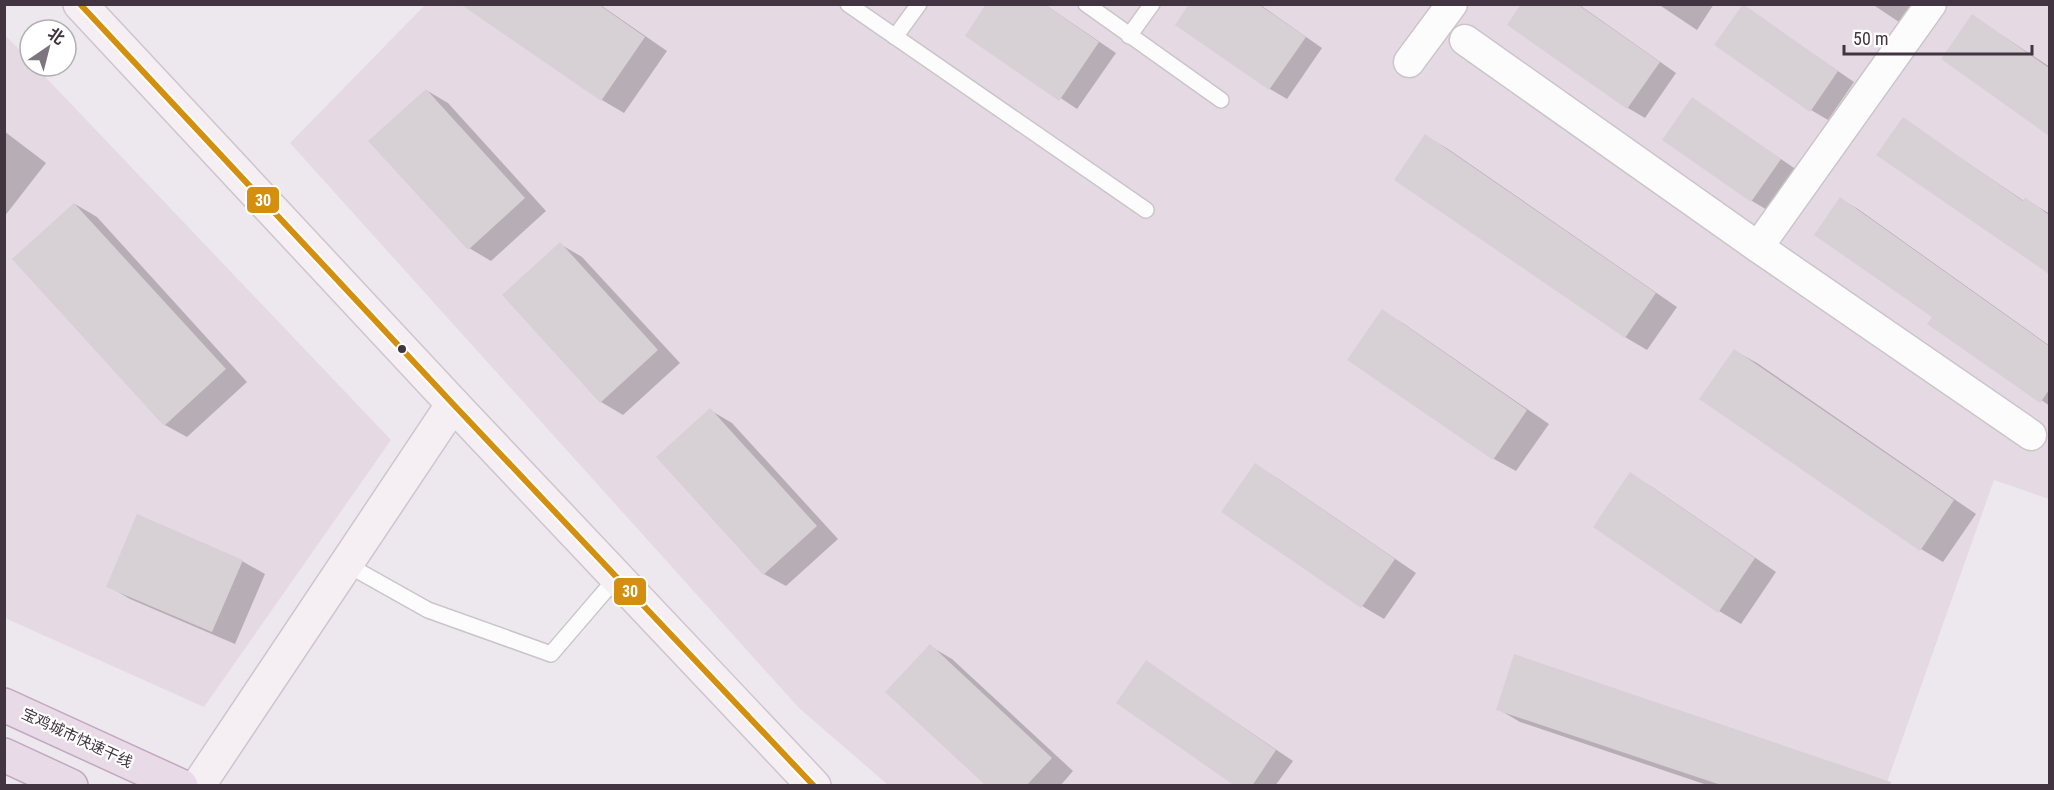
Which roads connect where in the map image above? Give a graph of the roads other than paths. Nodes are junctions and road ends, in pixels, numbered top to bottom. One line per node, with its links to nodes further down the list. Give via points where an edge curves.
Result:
1 (848, 4): 9 (lane)
2 (919, 4): 9 (lane)
3 (1086, 4): 8 (lane)
4 (1152, 4): 8 (lane)
5 (1452, 4): 11 (street)
6 (1931, 4): 14 (street)
7 (92, 9): 15 (main road)
8 (1129, 36): 12 (lane)
9 (895, 38): 13 (lane)
10 (1465, 40): 14 (street)
11 (1409, 62)
12 (1221, 100)
13 (1146, 210)
14 (1758, 247): 16 (street)
15 (453, 404): 17 (main road); 18 (main road)
16 (2031, 435)
17 (346, 564): 18 (lane, via 428,610 551,654); 23 (main road)
18 (617, 577): 24 (main road)
19 (4, 705): 22 (highway, 宝鸡城市快速干线)
20 (4, 755): 21 (highway)
21 (71, 786)
22 (181, 786)
23 (198, 786)
24 (814, 786)

